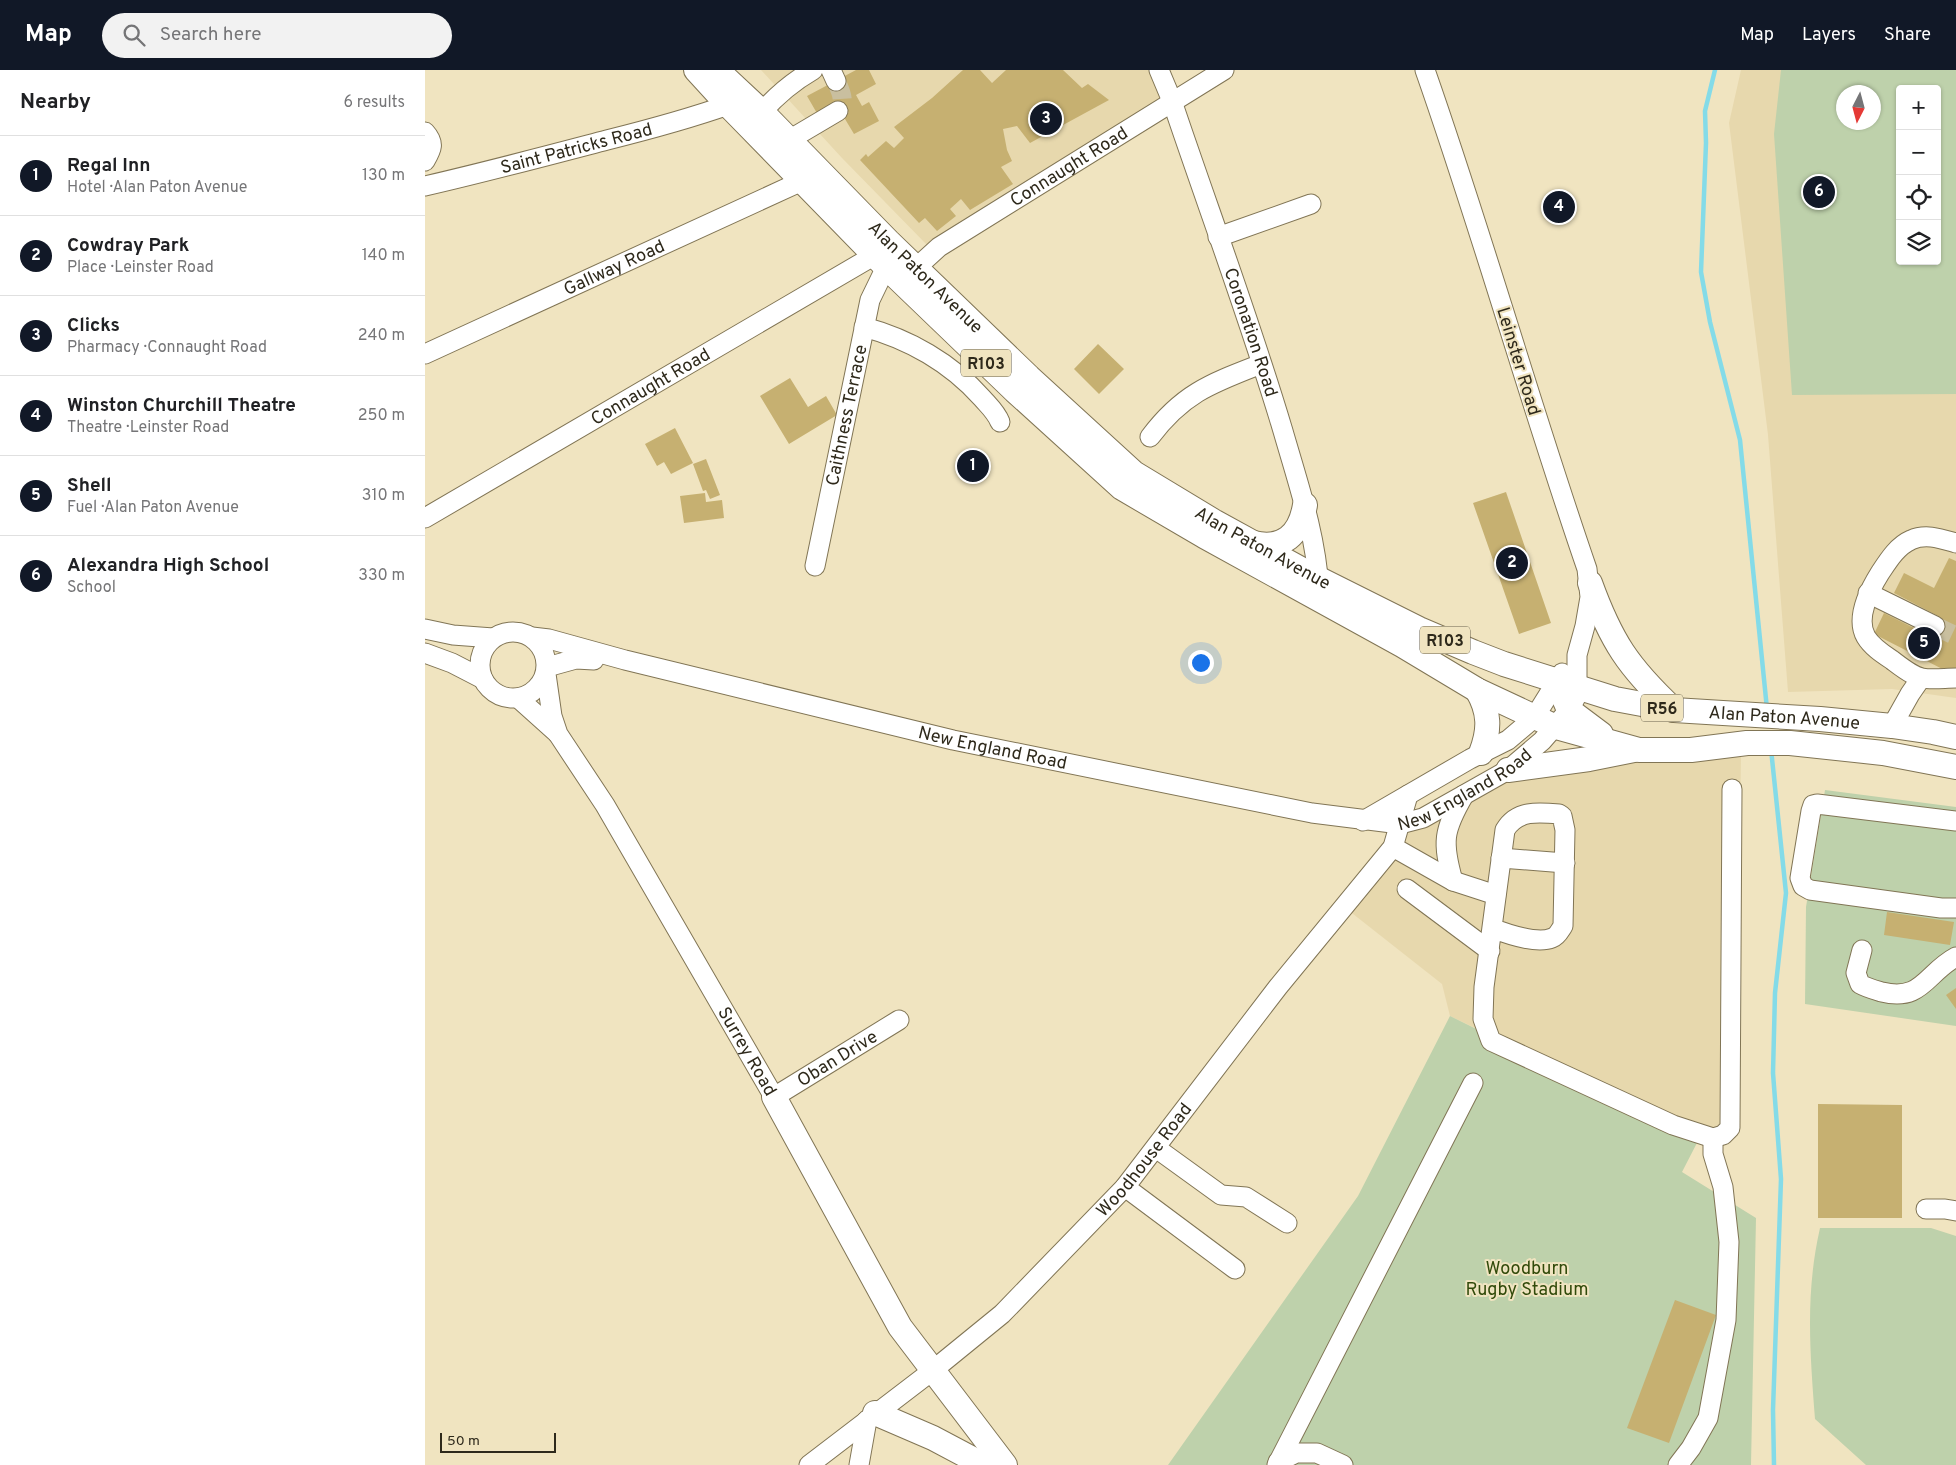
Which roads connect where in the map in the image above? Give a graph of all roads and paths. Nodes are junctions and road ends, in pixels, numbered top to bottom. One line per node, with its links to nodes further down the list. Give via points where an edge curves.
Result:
1 (696, 70): 8 (main road, Alan Paton Avenue / R103)
2 (717, 70): 10 (main road, Alan Paton Avenue / R103)
3 (813, 70): 10 (street)
4 (1159, 70): 7 (street, Coronation Road)
5 (1224, 70): 7 (street, Connaught Road)
6 (1425, 70): 30 (street, Leinster Road, via 1460,170)
7 (1172, 101): 17 (street, Coronation Road); 19 (street, Connaught Road, via 939,247)
8 (728, 105): 14 (main road, Alan Paton Avenue / R103); 15 (street, Saint Patricks Road, via 512,166)
9 (838, 111): 12 (street)
10 (762, 112): 12 (main road, Alan Paton Avenue / R103)
11 (425, 132): 13 (street, via 433,147)
12 (789, 140): 19 (main road, Alan Paton Avenue / R103)
13 (425, 161)
14 (802, 181): 18 (main road, Alan Paton Avenue / R103); 21 (street, Gallway Road)
15 (425, 186)
16 (1311, 204): 17 (street)
17 (1218, 237): 22 (street, Coronation Road)
18 (880, 261): 20 (street, Caithness Terrace); 26 (street, Connaught Road); 31 (main road, Alan Paton Avenue / R103, via 1122,488 1204,536)
19 (916, 268): 27 (main road, Alan Paton Avenue / R103, via 1134,473)
20 (864, 327): 23 (street, via 905,341 944,363 972,386 997,414); 29 (street, Caithness Terrace)
21 (425, 354)
22 (1261, 364): 24 (street, via 1206,386 1186,399 1163,419); 25 (street, Coronation Road)
23 (1000, 422)
24 (1150, 437)
25 (1305, 505): 27 (main road, via 1299,526 1285,540 1267,546); 31 (street, Coronation Road)
26 (425, 518)
27 (1253, 543): 31 (main road, Alan Paton Avenue / R103)
28 (1956, 543): 32 (street, via 1934,537 1911,540 1890,559)
29 (815, 566)
30 (1590, 583): 45 (street, Leinster Road, via 1589,606); 46 (main road, via 1603,618 1624,656)
31 (1319, 590): 43 (main road, Alan Paton Avenue / R103); 45 (main road, Alan Paton Avenue / R103, via 1504,664)
32 (1868, 593): 33 (street); 40 (street, via 1863,616 1866,637 1877,649)
33 (1935, 626)
34 (425, 629): 36 (street)
35 (532, 637): 36 (street, via 516,631); 38 (street, New England Road); 39 (street, via 543,650)
36 (493, 638): 42 (street, via 482,652)
37 (425, 653): 42 (street)
38 (625, 660): 39 (street, New England Road, via 576,659); 58 (street, New England Road, via 953,740)
39 (547, 671): 44 (street, via 534,691); 49 (street, Surrey Road, via 552,716)
40 (1921, 678): 41 (street); 48 (street)
41 (1956, 678)
42 (483, 679): 44 (street, via 493,692)
43 (1477, 690): 47 (main road, Alan Paton Avenue / R103); 52 (main road, via 1489,724)
44 (518, 698): 49 (street, Surrey Road)
45 (1565, 701): 46 (main road, Alan Paton Avenue / R56, via 1615,699); 47 (main road, Alan Paton Avenue / R103); 47 (street, New England Road); 51 (main road, Alan Paton Avenue, via 1613,742); 54 (street, New England Road)
46 (1673, 710): 48 (main road, Alan Paton Avenue / R56)
47 (1534, 718): 52 (street, New England Road, via 1509,740)
48 (1891, 726): 50 (main road, Alan Paton Avenue / R56)
49 (558, 734): 74 (street, Surrey Road, via 605,805)
50 (1956, 737)
51 (1639, 750): 53 (main road, Alan Paton Avenue, via 1790,743 1883,753); 54 (main road)
52 (1481, 753): 57 (street, New England Road)
53 (1956, 767)
54 (1508, 770): 56 (street, New England Road)
55 (1732, 789): 75 (street, via 1730,1128)
56 (1464, 794): 60 (street, New England Road, via 1423,818); 64 (street, via 1446,833 1445,853)
57 (1408, 795): 58 (street, New England Road); 60 (street, Woodhouse Road)
58 (1363, 821): 60 (street, New England Road)
59 (1956, 821): 67 (street, via 1813,805 1800,878 1803,886 1810,890)
60 (1400, 824): 61 (street, Woodhouse Road)
61 (1393, 846): 64 (street); 76 (street, Woodhouse Road, via 1277,987)
62 (1501, 858): 63 (street); 63 (street, via 1505,830 1511,821 1531,812 1562,816); 66 (street)
63 (1565, 863): 68 (street, via 1563,926 1557,935 1528,938)
64 (1453, 881): 66 (street)
65 (1407, 889): 70 (street)
66 (1496, 895): 68 (street)
67 (1956, 908)
68 (1492, 928): 70 (street)
69 (1862, 950): 71 (street, via 1856,972 1860,984 1894,995 1910,993)
70 (1490, 951): 75 (street, via 1483,1019 1491,1041 1673,1125)
71 (1956, 957)
72 (899, 1020): 74 (street, Oban Drive)
73 (1473, 1083): 84 (street)
74 (773, 1097): 82 (main road, Surrey Road, via 900,1327)
75 (1713, 1138): 90 (street, via 1729,1242 1725,1320 1708,1418)
76 (1156, 1148): 77 (street, Woodhouse Road); 80 (street, via 1221,1195 1245,1197)
77 (1125, 1187): 81 (street); 82 (street, Woodhouse Road, via 1002,1314)
78 (1926, 1209): 79 (street)
79 (1956, 1211)
80 (1287, 1223)
81 (1235, 1269)
82 (932, 1371): 83 (street, Woodhouse Road); 88 (main road, Surrey Road)
83 (871, 1416): 85 (street, Woodhouse Road); 86 (street); 87 (main road, via 933,1438)
84 (1277, 1464): 89 (street, via 1296,1453 1317,1454)
85 (809, 1465)
86 (859, 1465)
87 (984, 1465)
88 (1005, 1465)
89 (1343, 1465)
90 (1678, 1465)

